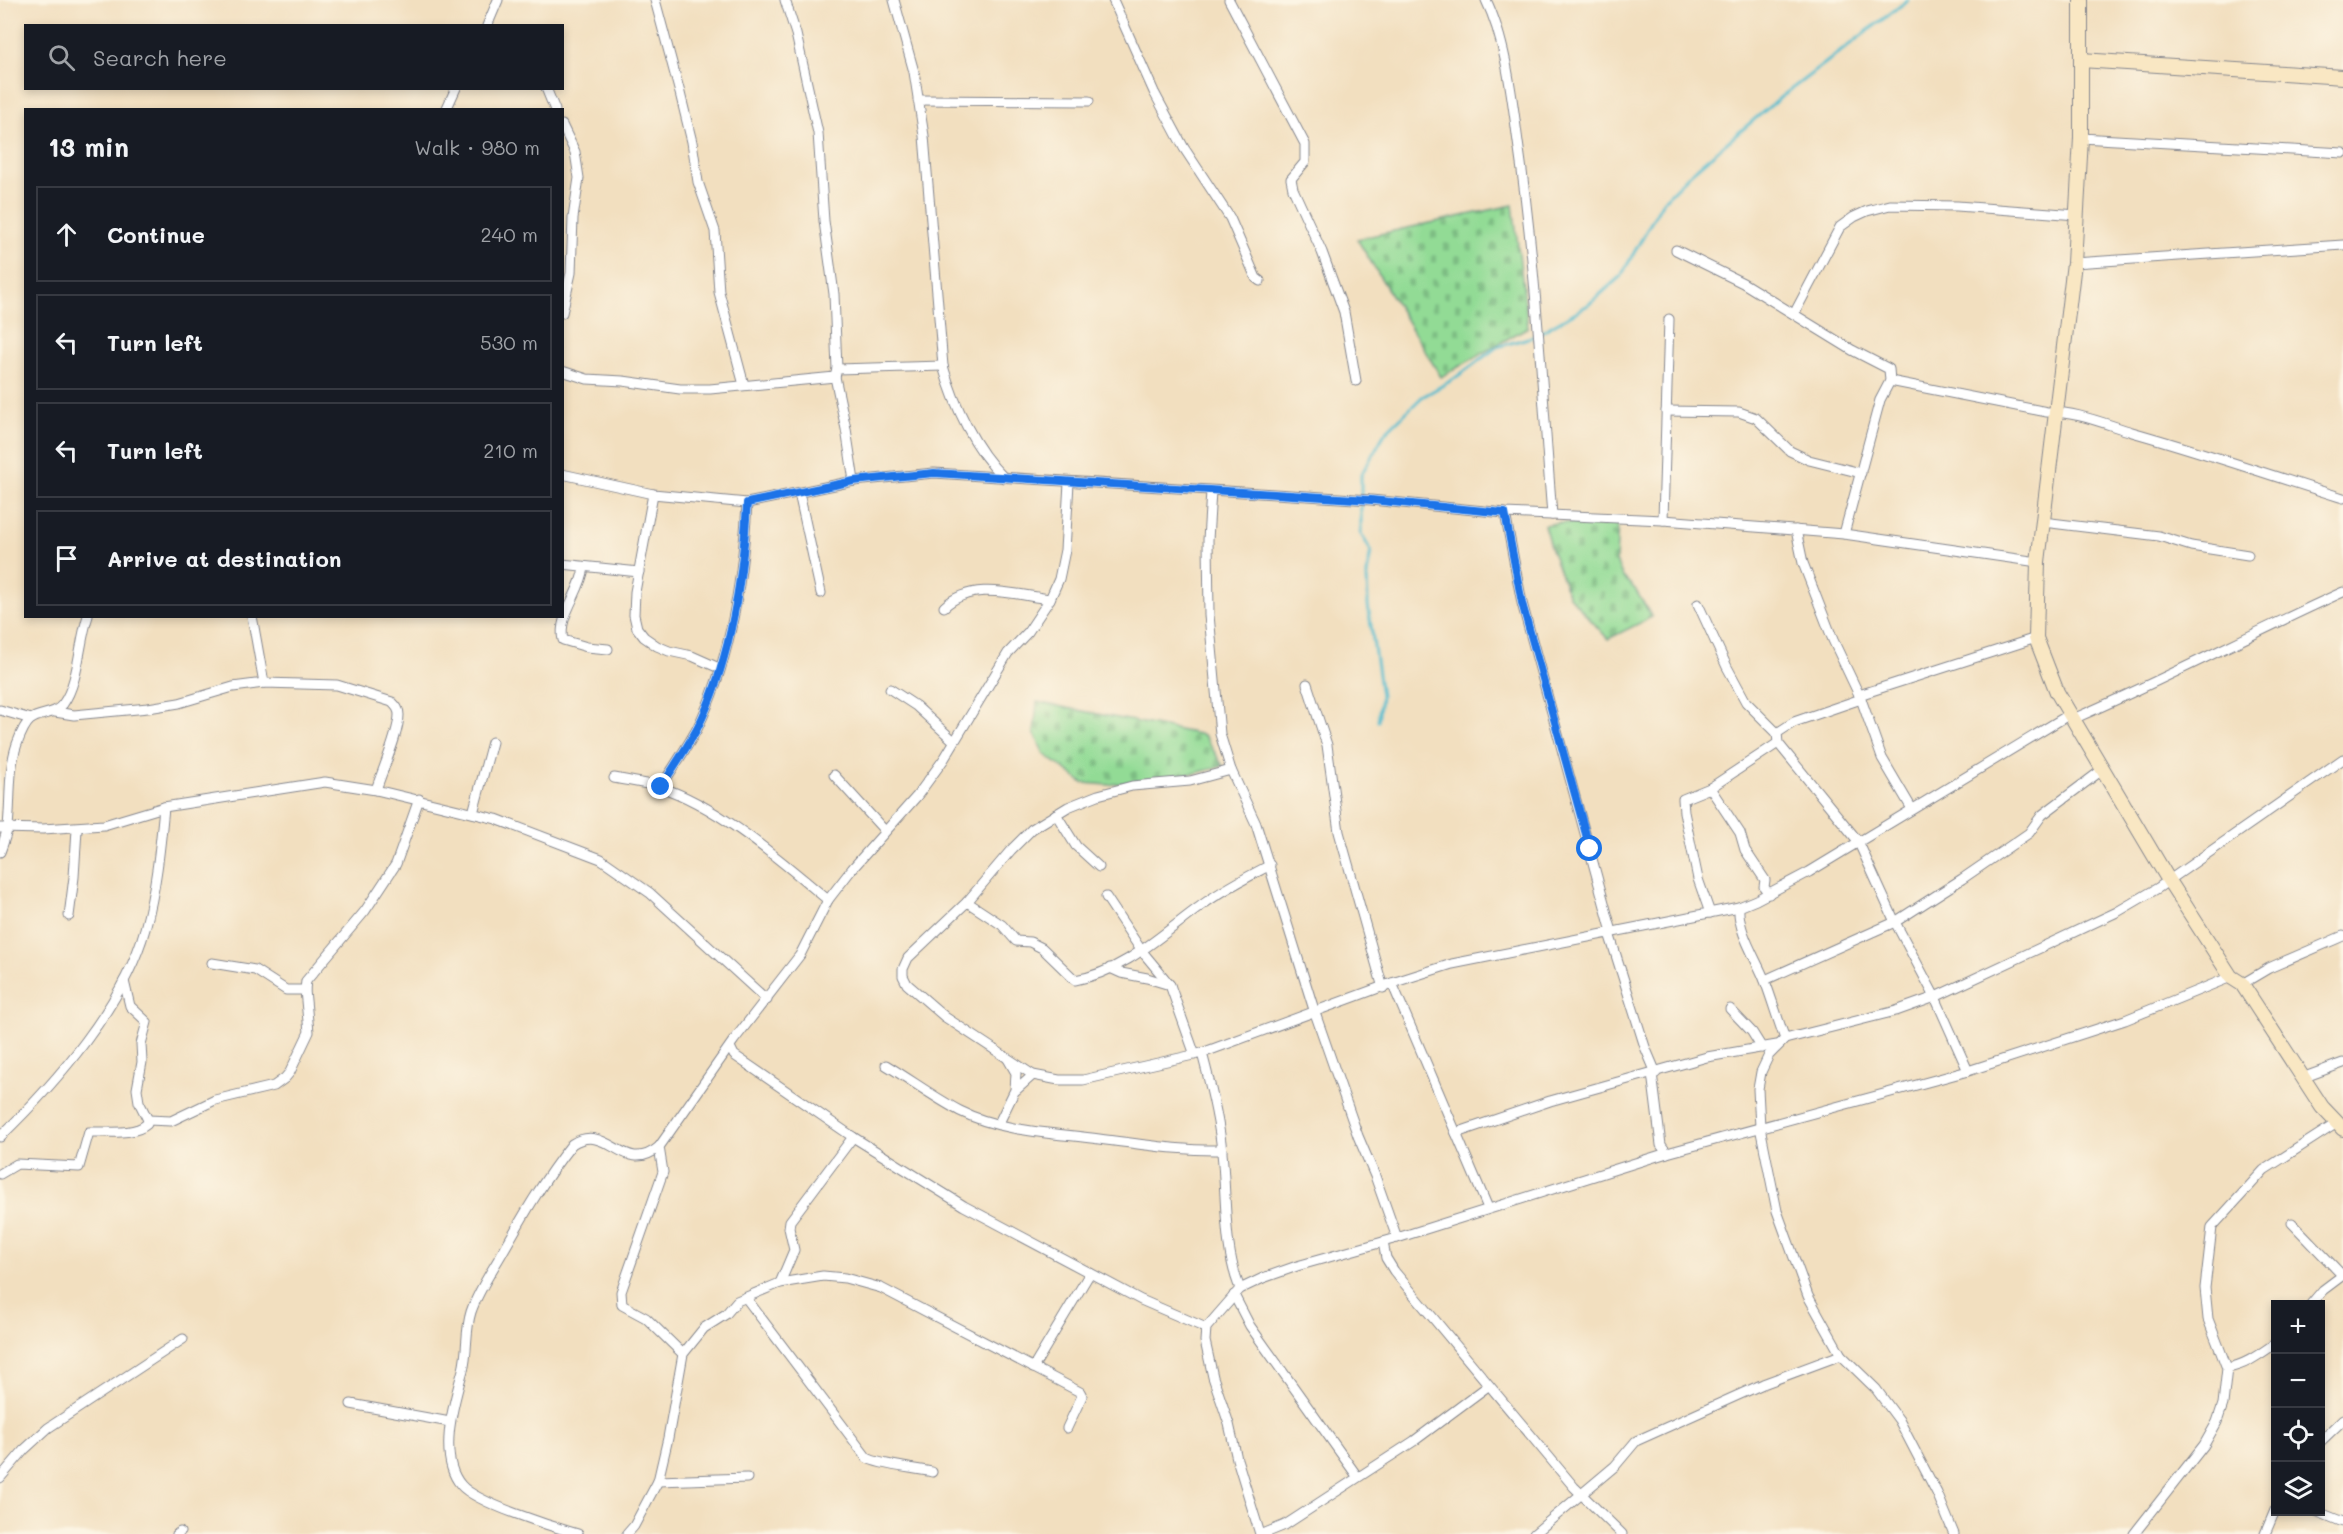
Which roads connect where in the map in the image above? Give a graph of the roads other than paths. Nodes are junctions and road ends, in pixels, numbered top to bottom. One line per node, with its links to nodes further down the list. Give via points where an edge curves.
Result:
1 (498, 0): 9 (street)
2 (655, 0): 34 (street, via 698,182 715,231 719,292)
3 (785, 0): 31 (street, via 818,133 834,294)
4 (894, 0): 14 (street)
5 (1113, 0): 25 (street, via 1154,93 1230,218)
6 (1229, 0): 32 (street, via 1305,144 1305,162 1291,178 1293,189 1344,312)
7 (1486, 0): 48 (street, via 1504,59 1528,210)
8 (2081, 0): 10 (main road)
9 (488, 24)
10 (2081, 60): 11 (main road); 19 (main road)
11 (2343, 77)
12 (455, 90): 16 (street)
13 (547, 90): 17 (street)
14 (918, 100): 15 (street); 29 (street)
15 (1089, 101)
16 (447, 108)
17 (554, 108)
18 (564, 129): 26 (street, via 575,152 579,178 571,273)
19 (2081, 138): 20 (street); 21 (main road)
20 (2343, 153)
21 (2077, 215): 24 (main road); 27 (street, via 1946,206 1890,205 1867,211 1840,227)
22 (2343, 245): 24 (street)
23 (1676, 250): 27 (street)
24 (2074, 263): 36 (main road)
25 (1260, 281)
26 (564, 304)
27 (1794, 314): 33 (street, via 1889,369)
28 (1669, 320): 35 (street)
29 (943, 366): 31 (street); 39 (street, via 978,448)
30 (564, 372): 34 (street, via 587,379 680,389)
31 (836, 373): 34 (street); 40 (street)
32 (1356, 381)
33 (1890, 381): 36 (street); 37 (street, via 1880,400)
34 (744, 385)
35 (1666, 411): 37 (street, via 1739,412 1756,418 1790,451); 49 (street)
36 (2057, 411): 45 (street); 50 (main road)
37 (1861, 473): 52 (street)
38 (564, 474): 44 (street)
39 (1004, 478): 40 (street, via 934,473); 41 (street)
40 (854, 481): 43 (street)
41 (1069, 483): 42 (street); 60 (street, via 1065,550)
42 (1211, 491): 47 (street); 80 (street, via 1209,615 1220,734)
43 (799, 493): 46 (street); 59 (street)
44 (653, 494): 46 (street); 57 (street)
45 (2343, 498)
46 (747, 503): 67 (street, via 734,619)
47 (1505, 513): 48 (street); 108 (street, via 1522,603)
48 (1552, 515): 49 (street)
49 (1663, 519): 51 (street)
50 (2043, 522): 53 (street, via 2159,536 2191,546); 54 (main road)
51 (1796, 530): 52 (street); 71 (street, via 1803,563)
52 (1844, 534): 54 (street)
53 (2248, 555)
54 (2038, 562): 65 (main road)
55 (564, 564): 56 (street)
56 (584, 567): 57 (street); 66 (street, via 563,623 563,640)
57 (639, 572): 67 (street, via 634,615 644,637 669,651)
58 (2343, 592): 74 (street, via 2140,691)
59 (821, 593)
60 (1050, 599): 62 (street, via 976,591 962,594); 77 (street, via 1008,653)
61 (1698, 604): 76 (street, via 1746,702)
62 (944, 606)
63 (87, 618): 73 (street, via 78,665 63,704)
64 (252, 618): 68 (street)
65 (2036, 638): 71 (street); 74 (main road, via 2057,692)
66 (608, 649)
67 (719, 668): 84 (street, via 696,729)
68 (264, 683): 73 (street, via 233,687 179,704 74,715); 86 (street, via 337,685 392,702 399,715)
69 (1307, 684): 117 (street, via 1327,745 1339,832)
70 (890, 689): 77 (street, via 916,706)
71 (1860, 697): 76 (street, via 1794,722); 89 (street, via 1882,758)
72 (0, 710): 75 (street)
73 (55, 712): 75 (street)
74 (2072, 717): 81 (main road); 89 (street)
75 (31, 719): 92 (street, via 16,746)
76 (1777, 738): 85 (street); 95 (street)
77 (954, 741): 94 (street, via 917,796)
78 (492, 742): 90 (street)
79 (2343, 759): 99 (street)
80 (1231, 770): 91 (street, via 1190,782 1132,786 1098,795); 97 (street, via 1247,800)
81 (2102, 770): 99 (main road); 107 (street, via 2042,815 2029,833)
82 (834, 776): 94 (street)
83 (614, 778): 84 (street)
84 (661, 787): 102 (street, via 748,836)
85 (1710, 788): 100 (street, via 1740,833); 105 (street, via 1687,796 1682,803 1698,879)
86 (376, 790): 87 (street); 88 (street, via 325,782)
87 (419, 800): 90 (street); 118 (street, via 396,864 365,911 311,973)
88 (164, 807): 93 (street); 115 (street, via 156,883 144,932)
89 (1912, 809): 95 (street)
90 (473, 813): 120 (street, via 601,859 625,874)
91 (1056, 814): 98 (street, via 1083,855); 103 (street, via 1032,829)
92 (4, 828): 93 (street); 96 (street)
93 (77, 829): 106 (street)
94 (885, 831): 102 (street)
95 (1858, 841): 100 (street); 107 (street)
96 (0, 852)
97 (1270, 865): 110 (street, via 1198,908); 122 (street)
98 (1099, 867)
99 (2168, 879): 114 (main road); 119 (street, via 2117,912)
100 (1769, 894): 104 (street)
101 (1106, 897): 110 (street)
102 (828, 900): 120 (street, via 800,955)
103 (967, 902): 112 (street, via 1002,925 1016,941 1042,948 1075,980); 128 (street, via 908,958 903,976 945,1017)
104 (1738, 907): 105 (street); 113 (street, via 1748,943)
105 (1710, 913): 108 (street)
106 (69, 916)
107 (1895, 922): 113 (street); 119 (street)
108 (1610, 933): 117 (street, via 1452,964); 132 (street)
109 (2343, 936): 114 (street)
110 (1141, 950): 112 (street); 116 (street)
111 (212, 963): 118 (street, via 255,970 286,990)
112 (1110, 968): 116 (street)
113 (1765, 980): 123 (street)
114 (2237, 980): 131 (street); 134 (main road)
115 (124, 981): 136 (street, via 130,1006 147,1022 137,1089); 141 (street, via 87,1039)
116 (1170, 985): 127 (street)
117 (1387, 986): 122 (street); 140 (street)
118 (305, 990): 136 (street, via 309,1032 285,1078 268,1088 215,1100 171,1121)
119 (1935, 997): 123 (street); 131 (street)
120 (766, 1000): 125 (street)
121 (1730, 1009): 126 (street)
122 (1314, 1013): 127 (street); 149 (street)
123 (1785, 1039): 124 (street)
124 (1776, 1045): 126 (street); 139 (street, via 1760,1081)
125 (730, 1047): 142 (street, via 734,1055); 143 (street)
126 (1762, 1048): 132 (street, via 1707,1057)
127 (1199, 1054): 133 (street, via 1083,1080); 144 (street)
128 (1008, 1059): 133 (street); 135 (street, via 1016,1073)
129 (2343, 1063): 134 (street)
130 (886, 1065): 137 (street, via 961,1112)
131 (1968, 1071): 139 (street)
132 (1654, 1073): 140 (street); 145 (street, via 1661,1145)
133 (1033, 1076): 135 (street)
134 (2302, 1078): 138 (main road)
135 (1015, 1090): 137 (street)
136 (148, 1120): 146 (street, via 143,1128 134,1130 89,1132 80,1167 17,1164)
137 (999, 1123): 144 (street, via 1151,1147)
138 (2340, 1126): 163 (street, via 2264,1170 2212,1227 2205,1288 2208,1319)
139 (1760, 1127): 145 (street); 161 (street, via 1777,1210 1808,1296)
140 (1456, 1132): 147 (street)
141 (0, 1137)
142 (853, 1137): 151 (street, via 964,1206); 153 (street, via 790,1221 794,1250)
143 (659, 1147): 160 (street, via 663,1172 621,1292 622,1305 646,1318); 167 (street, via 640,1158 589,1137 572,1143 529,1203 480,1291 470,1314 464,1368)
144 (1222, 1150): 154 (street, via 1227,1229)
145 (1666, 1153): 147 (street)
146 (0, 1174)
147 (1488, 1208): 149 (street)
148 (2292, 1223): 152 (street)
149 (1397, 1238): 150 (street)
150 (1383, 1242): 154 (street, via 1263,1278); 164 (street, via 1386,1258 1394,1270)
151 (1090, 1273): 157 (street); 162 (street)
152 (2343, 1275): 156 (street)
153 (780, 1283): 155 (street); 162 (street, via 823,1276 881,1288)
154 (1237, 1292): 157 (street); 171 (street, via 1250,1326)
155 (746, 1298): 160 (street, via 704,1328); 170 (street, via 867,1458)
156 (2315, 1300)
157 (1206, 1328): 181 (street, via 1213,1377)
158 (183, 1339): 172 (street, via 48,1428)
159 (2271, 1347): 163 (street, via 2252,1360)
160 (683, 1354): 174 (street)
161 (1841, 1355): 175 (street, via 1648,1434 1636,1441); 184 (street, via 1876,1389 1899,1420)
162 (1033, 1368): 168 (street, via 1080,1392 1082,1396)
163 (2227, 1368): 185 (street, via 2217,1422 2204,1445)
164 (1488, 1386): 171 (street, via 1414,1441); 175 (street)
165 (351, 1404): 167 (street)
166 (2343, 1420): 169 (street)
167 (450, 1422): 179 (street, via 452,1471 461,1485 476,1497)
168 (1067, 1428)
169 (2325, 1437)
170 (932, 1472)
171 (1357, 1476): 181 (street, via 1285,1525)
172 (0, 1478)
173 (747, 1478): 174 (street)
174 (658, 1481): 180 (street)
175 (1582, 1495): 182 (street); 183 (street)
176 (2325, 1515): 178 (street)
177 (2273, 1516): 186 (street)
178 (2343, 1522)
179 (578, 1534)
180 (627, 1534)
181 (1261, 1534)
182 (1534, 1534)
183 (1622, 1534)
184 (1954, 1534)
185 (2134, 1534)
186 (2265, 1534)

